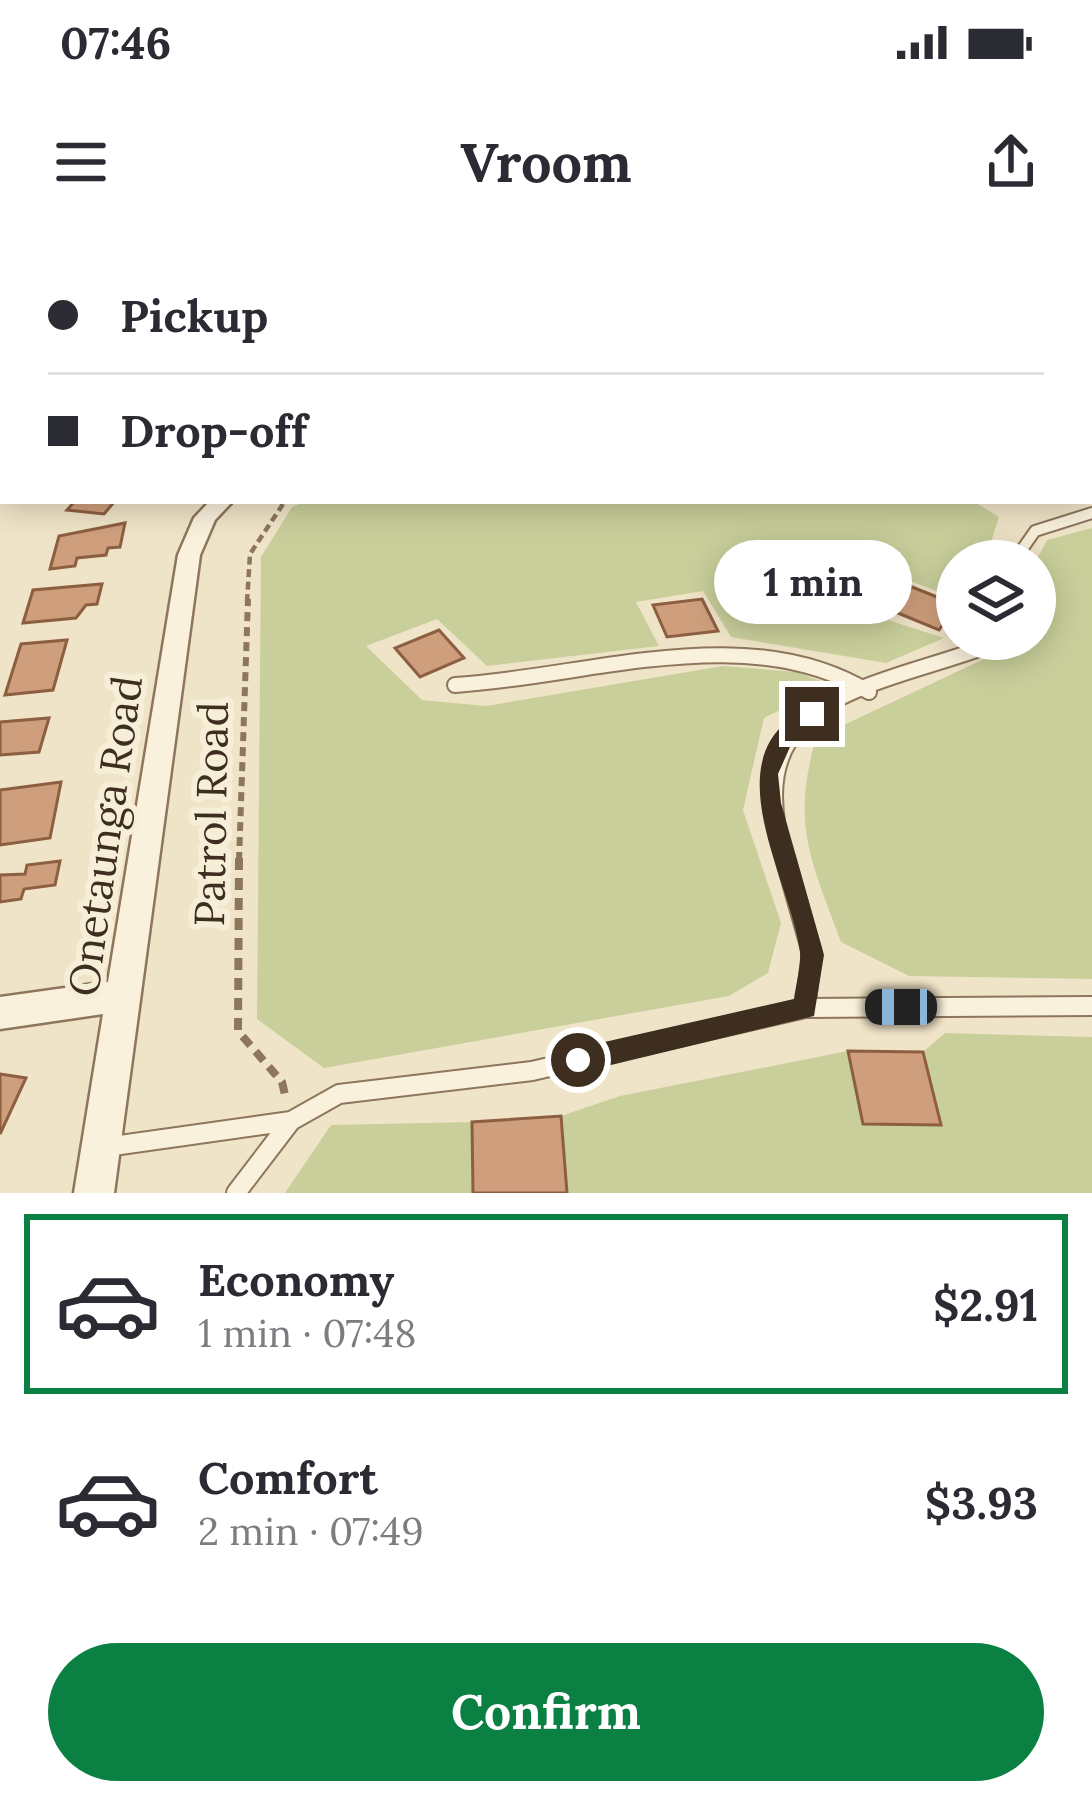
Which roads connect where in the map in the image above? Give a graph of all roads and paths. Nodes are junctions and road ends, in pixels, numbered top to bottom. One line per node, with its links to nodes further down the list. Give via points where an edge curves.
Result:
1 (219, 504): 8 (street, Onetaunga Road, via 189,555)
2 (283, 504): 12 (path, Patrol Road, via 250,554 238,1031 282,1082)
3 (1092, 513): 4 (lane)
4 (1029, 540)
5 (952, 660): 7 (lane)
6 (454, 686): 7 (lane, via 723,655 834,668)
7 (869, 692): 10 (lane, via 812,714 781,743 768,774 812,955)
8 (125, 995): 11 (street); 13 (street, Onetaunga Road)
9 (1092, 1006): 10 (lane)
10 (805, 1008): 12 (lane, via 532,1071 339,1094)
11 (0, 1012)
12 (291, 1121): 13 (lane); 15 (lane)
13 (101, 1147): 14 (street, Onetaunga Road)
14 (94, 1193)
15 (236, 1193)

